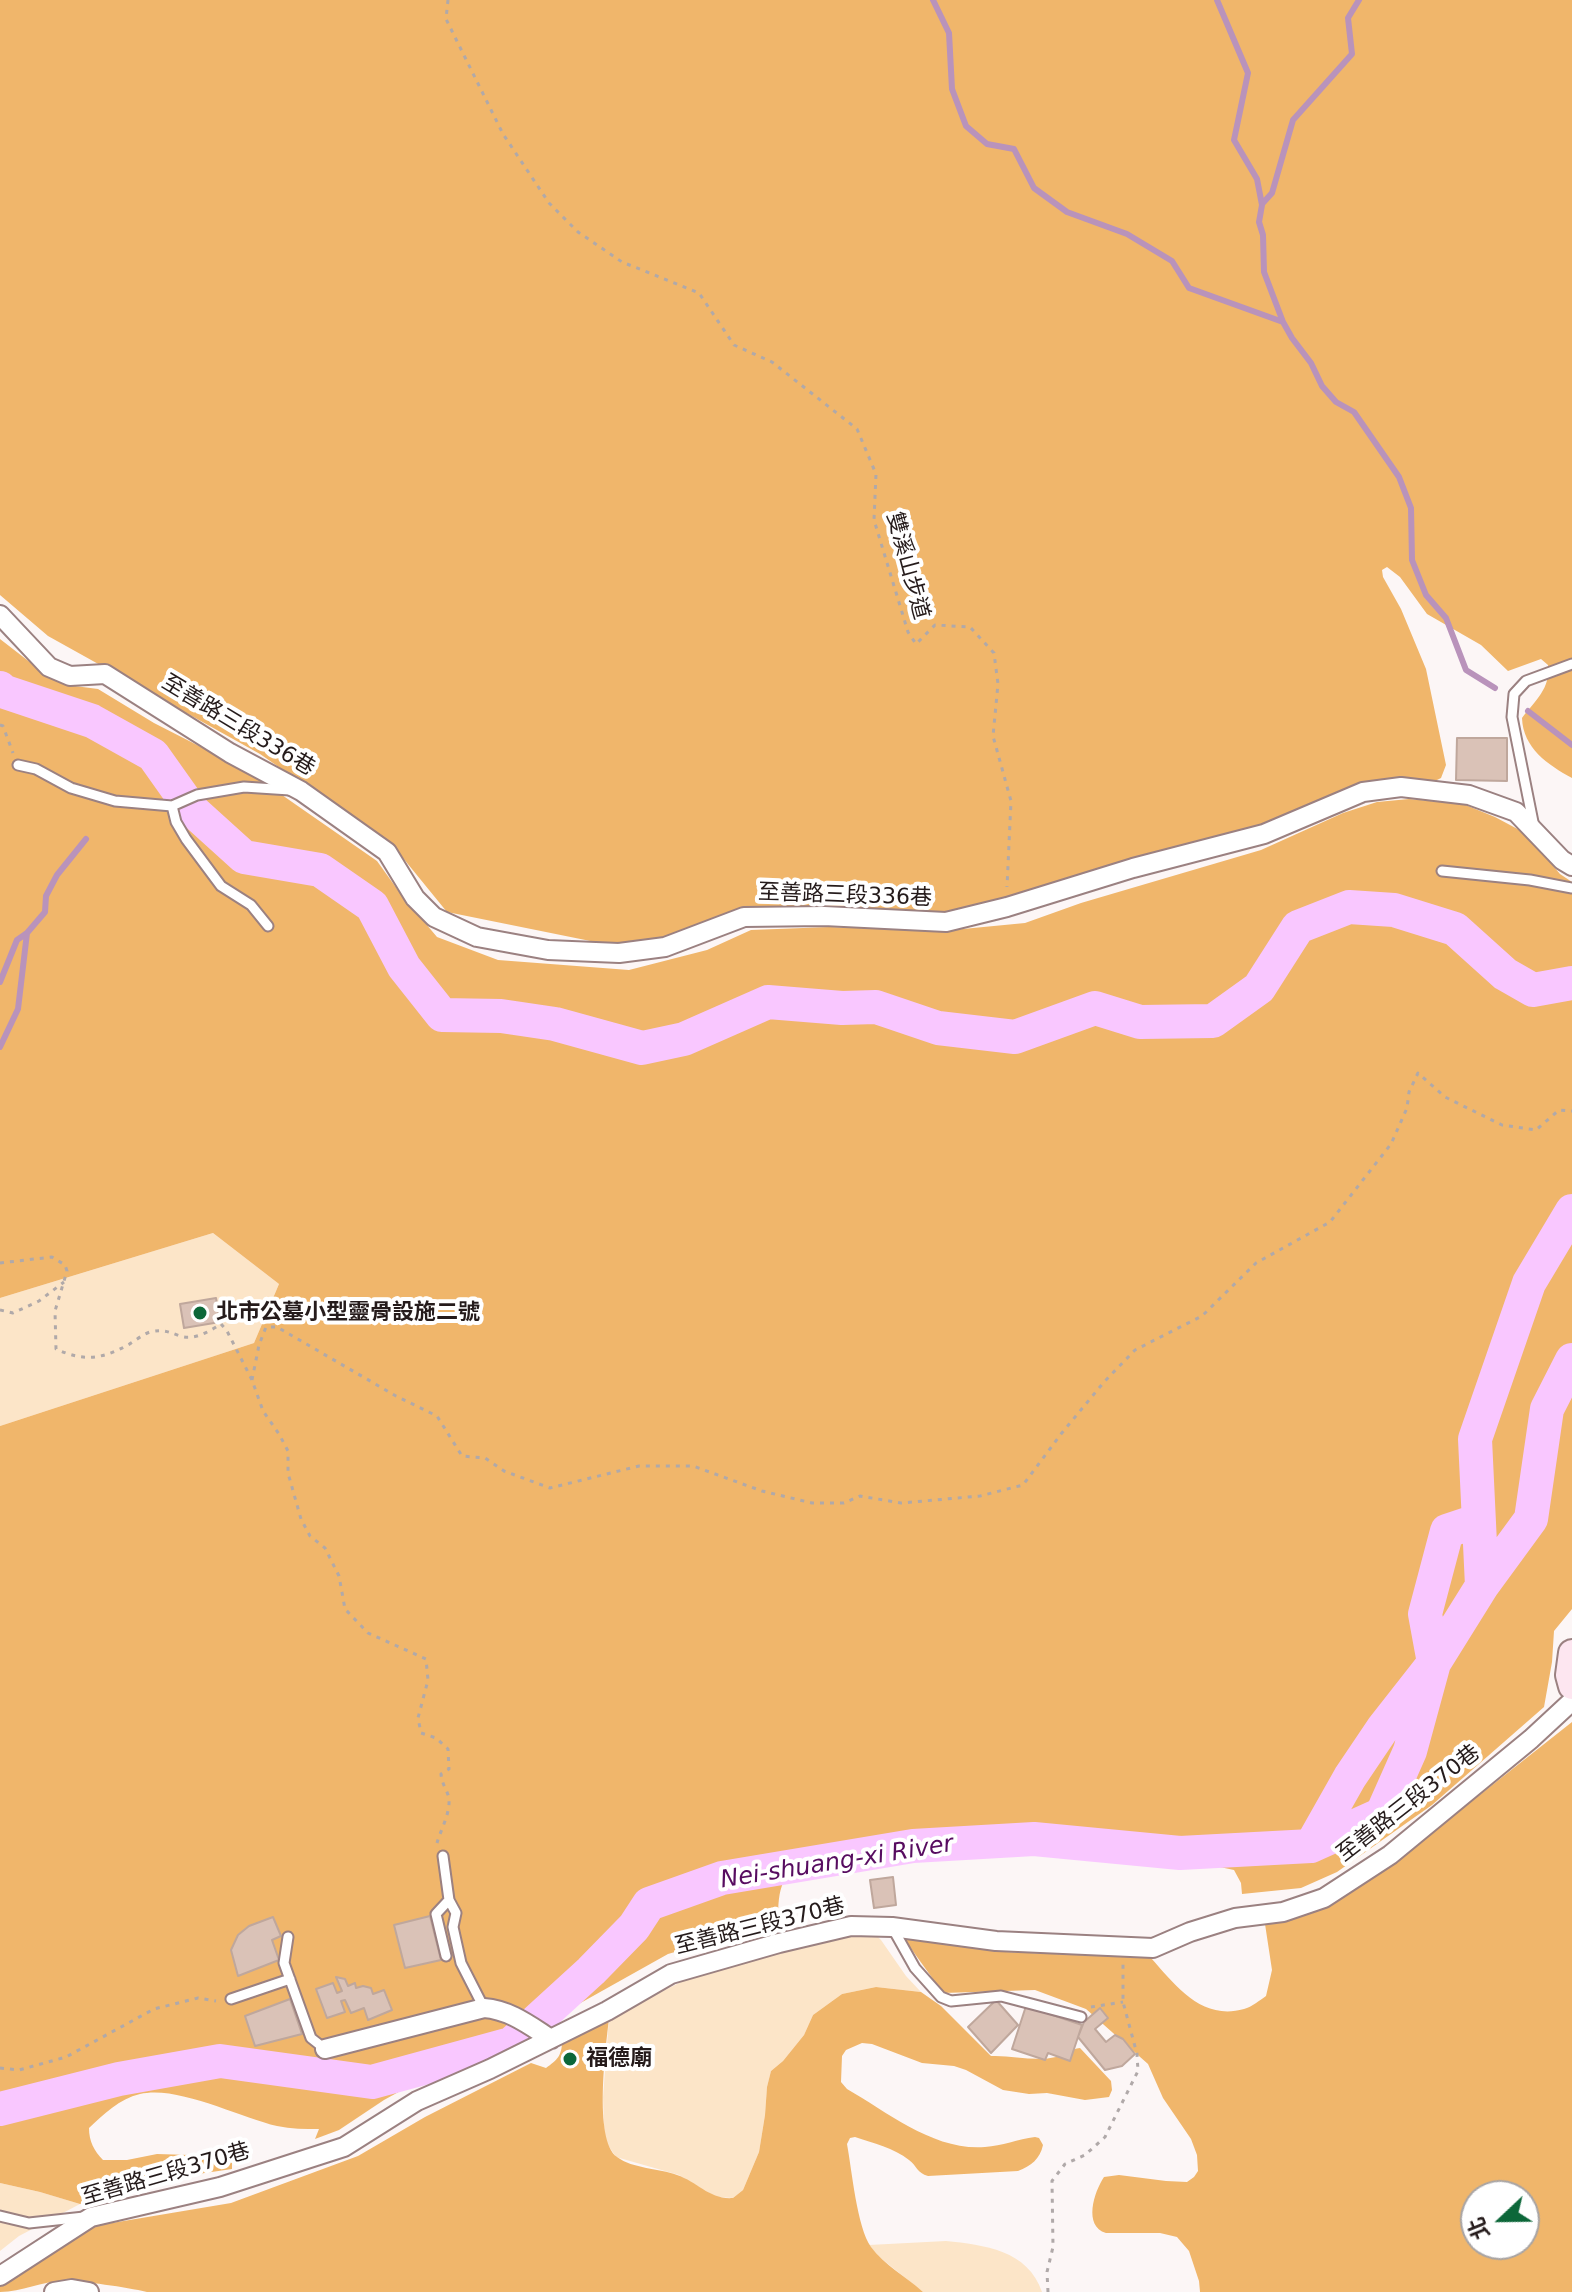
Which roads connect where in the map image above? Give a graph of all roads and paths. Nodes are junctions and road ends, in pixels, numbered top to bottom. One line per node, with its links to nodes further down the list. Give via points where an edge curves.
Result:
1 (448, 0): 12 (path, 雙溪山步道, via 446,19 503,134 549,203 578,232 622,262 699,293 734,345 772,362 857,429 876,474 874,520 908,632 916,644 935,625 970,627 994,653 998,684 993,736 1011,801)
2 (0, 615): 6 (street, 至善路三段336巷, via 49,667 70,676 105,674)
3 (1572, 664): 8 (lane, via 1526,681 1514,694 1512,717)
4 (0, 725): 5 (path)
5 (18, 765): 7 (lane, via 115,801)
6 (301, 791): 7 (lane, via 244,787 197,795); 12 (street, 至善路三段336巷, via 387,852 415,898 434,917 477,937 548,950 619,953 665,947 744,917 946,922)
7 (172, 806): 13 (lane, via 186,839 221,886 251,905)
8 (1535, 831): 9 (street, 至善路三段336巷); 12 (street, 至善路三段336巷, via 1516,812 1469,795 1401,787 1363,792 1264,834)
9 (1572, 866)
10 (1442, 871): 11 (lane)
11 (1572, 888)
12 (1007, 907)
13 (268, 926)
14 (1572, 1111): 18 (path, via 1559,1110 1536,1130 1502,1125 1445,1097 1418,1073 1391,1144 1330,1222 1256,1263 1202,1316 1135,1350 1023,1485 980,1496 901,1503 860,1496 844,1503 812,1503 693,1466 639,1466 550,1488 485,1458 462,1456 437,1416 277,1327 266,1327)
15 (0, 1263): 16 (path, via 52,1257 65,1265)
16 (64, 1282): 17 (path, via 13,1313); 18 (path, via 55,1311 56,1349 73,1357 98,1358 149,1332 171,1331 182,1338 205,1334 221,1324)
17 (0, 1310)
18 (252, 1380): 22 (path, via 263,1411 288,1451 288,1473 301,1519 339,1576 345,1609 368,1633 426,1659 428,1680 418,1718 421,1733 448,1749 449,1769 441,1774 449,1798 436,1846)
19 (1572, 1653): 20 (street)
20 (1572, 1686)
21 (1572, 1701): 26 (street, 至善路三段370巷, via 1390,1855 1324,1898 1283,1912 1235,1918 1153,1948)
22 (443, 1856): 23 (lane)
23 (449, 1900): 27 (lane, via 436,1914); 31 (lane, via 456,1913 453,1927 461,1963)
24 (892, 1927): 26 (street, 至善路三段370巷, via 996,1941); 32 (lane, via 915,1968 941,1997 951,2001 1001,1996); 33 (street, 至善路三段370巷, via 851,1926 671,1974)
25 (288, 1937): 28 (lane, via 284,1963)
26 (1123, 1948): 30 (path)
27 (446, 1956)
28 (290, 1979): 29 (lane); 34 (lane, via 311,2038)
29 (231, 1999): 35 (path, via 170,2004 66,2057 19,2070)
30 (1123, 2002): 32 (path, via 1091,2007); 41 (path, via 1138,2071 1105,2137 1065,2164 1052,2181)
31 (484, 2008): 33 (street, via 501,2009); 34 (street)
32 (1081, 2017)
33 (551, 2039): 37 (street, 至善路三段370巷, via 417,2101 344,2147 220,2187)
34 (325, 2049)
35 (0, 2068)
36 (0, 2216): 37 (lane, via 29,2223)
37 (91, 2217): 38 (street, 至善路三段370巷)
38 (0, 2276)
39 (54, 2292): 40 (street)
40 (89, 2292)
41 (1048, 2292)

